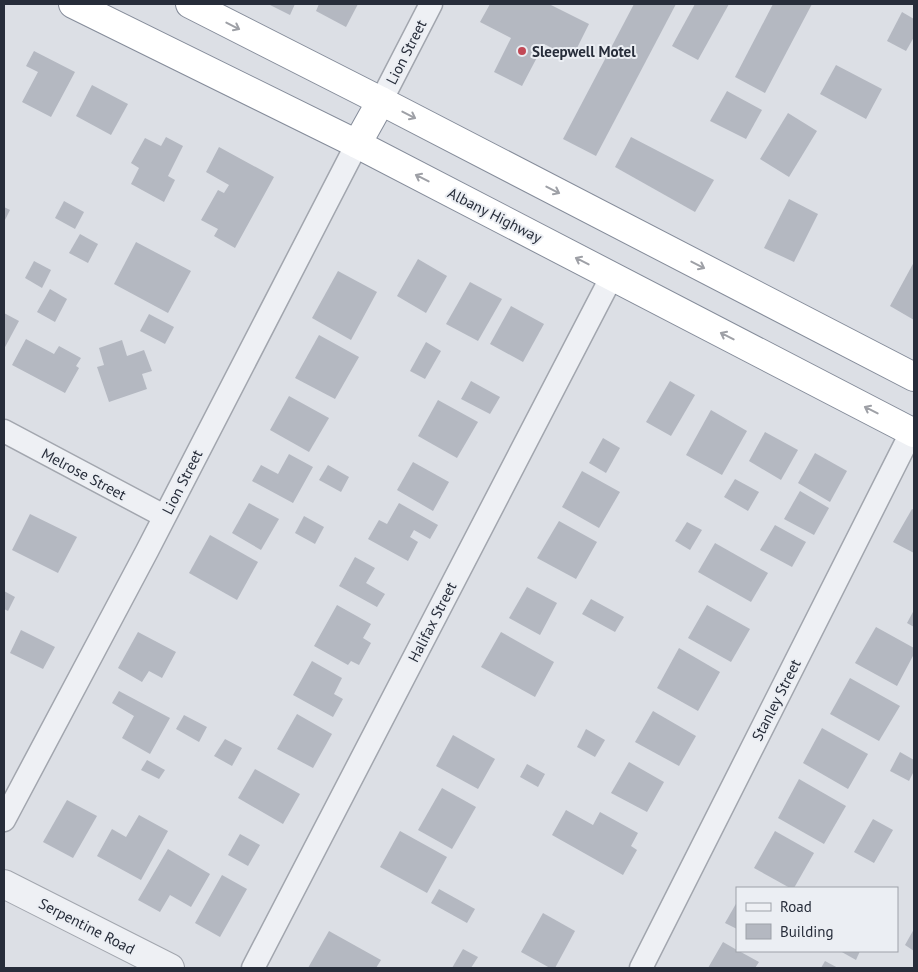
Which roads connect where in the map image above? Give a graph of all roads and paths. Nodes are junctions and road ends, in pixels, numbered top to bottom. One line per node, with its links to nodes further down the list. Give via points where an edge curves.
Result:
1 (73, 4): 5 (highway, Albany Highway)
2 (190, 4): 4 (highway, one-way to 4)
3 (431, 4): 4 (street, Lion Street)
4 (381, 101): 5 (highway); 7 (highway, one-way to 7)
5 (357, 144): 6 (highway, Albany Highway, one-way to 5); 10 (street, Lion Street)
6 (612, 276): 9 (highway, Albany Highway, one-way to 6); 14 (street, Halifax Street)
7 (914, 376)
8 (4, 431): 10 (street, Melrose Street)
9 (913, 432): 15 (street, Stanley Street)
10 (164, 516): 11 (street, Lion Street)
11 (4, 820)
12 (4, 884): 13 (street, Serpentine Road)
13 (170, 968)
14 (253, 968)
15 (641, 968)

